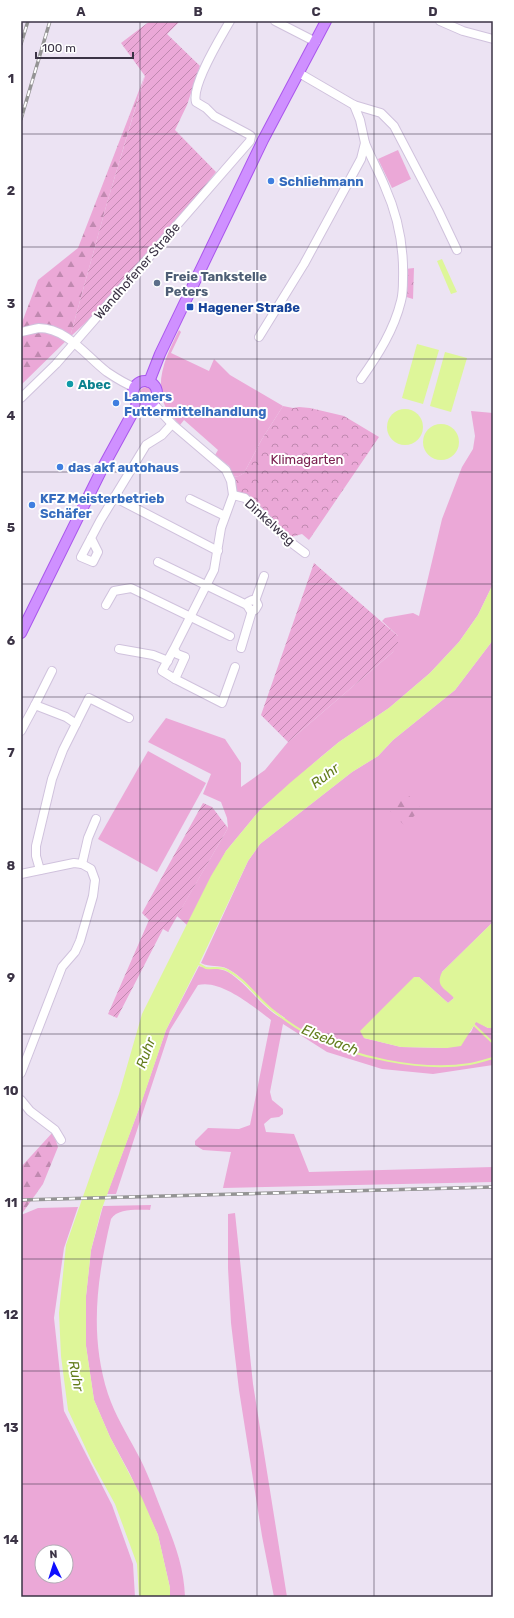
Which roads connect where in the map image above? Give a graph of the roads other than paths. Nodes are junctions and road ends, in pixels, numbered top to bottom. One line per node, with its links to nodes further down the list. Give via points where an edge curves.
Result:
1 (230, 21): 13 (street, Wandhofener Straße, via 202,73 194,97 196,102 214,116 251,136 250,141)
2 (274, 21): 6 (street)
3 (326, 21): 6 (main road)
4 (440, 21): 5 (street, via 463,31)
5 (493, 39)
6 (316, 42): 7 (main road)
7 (298, 73): 8 (street); 15 (main road, via 263,140)
8 (354, 104): 9 (street); 10 (street, via 380,113 394,126)
9 (365, 142): 12 (street, via 361,158 331,216); 14 (street, via 395,214 403,247 403,268 402,297 393,324 376,358)
10 (457, 250)
11 (21, 332): 13 (street, via 39,328 50,330)
12 (259, 337)
13 (74, 344): 16 (street, via 108,373); 17 (street, Wandhofener Straße)
14 (361, 379)
15 (149, 382): 16 (main road, via 139,382); 18 (main road, via 156,389)
16 (134, 387): 19 (main road, via 134,398)
17 (21, 398)
18 (152, 402): 19 (main road, via 145,405); 20 (street)
19 (138, 403): 34 (main road, via 103,467)
20 (172, 424): 21 (street, via 226,470); 22 (street, via 162,435 146,445)
21 (233, 495): 24 (street); 27 (street, Dinkelweg, via 245,498 289,542)
22 (114, 497): 25 (street); 26 (street)
23 (190, 499): 24 (street)
24 (225, 516): 26 (street, via 220,528)
25 (91, 538)
26 (218, 551): 30 (street)
27 (305, 552)
28 (158, 562): 30 (street)
29 (264, 576): 32 (street, via 255,601 258,607)
30 (208, 586): 32 (street); 33 (street)
31 (106, 605): 33 (street, via 114,591 131,588)
32 (250, 608): 36 (street)
33 (191, 616): 35 (street); 38 (street)
34 (21, 633)
35 (230, 636)
36 (241, 648)
37 (119, 649): 39 (street, via 153,655)
38 (174, 649): 39 (street); 42 (street, via 185,657)
39 (168, 661): 42 (street, via 162,671)
40 (235, 667): 42 (street, via 222,703)
41 (52, 671): 43 (street)
42 (174, 679)
43 (35, 706): 45 (street, via 66,717); 46 (street)
44 (128, 718): 45 (street, via 90,698)
45 (76, 724): 49 (street, via 52,778 36,846)
46 (21, 731)
47 (96, 819): 48 (street)
48 (82, 864): 49 (street, via 67,863); 51 (street, via 91,869 95,880 86,920 75,952 62,967)
49 (40, 870): 50 (street)
50 (21, 874)
51 (21, 1073)
52 (21, 1100): 53 (street, via 30,1111 55,1130)
53 (61, 1140)

